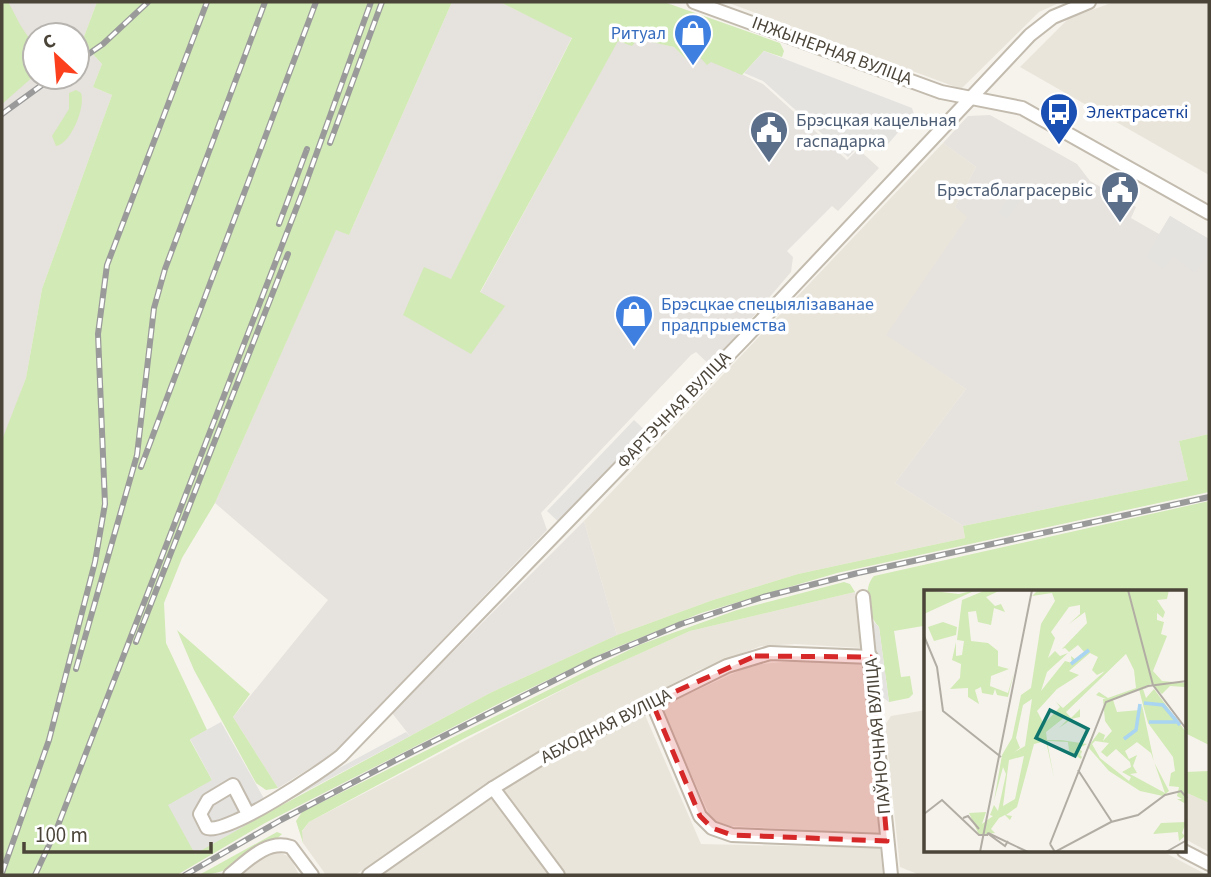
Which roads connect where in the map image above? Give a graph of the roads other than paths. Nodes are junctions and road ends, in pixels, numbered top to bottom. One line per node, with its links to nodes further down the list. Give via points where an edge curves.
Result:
1 (694, 2): 3 (street, ІНЖЫНЕРНАЯ ВУЛІЦА)
2 (1090, 2): 3 (street, ФАРТЭЧНАЯ ВУЛІЦА, via 1045,21)
3 (970, 100): 4 (street, via 1008,103 1029,111); 9 (street, ФАРТЭЧНАЯ ВУЛІЦА, via 355,743 319,772)
4 (1209, 213)
5 (863, 597): 6 (street, ПАЎНОЧНАЯ ВУЛІЦА)
6 (871, 657): 7 (street, АБХОДНАЯ ВУЛІЦА, via 755,656); 10 (street, ПАЎНОЧНАЯ ВУЛІЦА)
7 (652, 702): 8 (street, АБХОДНАЯ ВУЛІЦА); 10 (street, via 701,816 712,828 732,835)
8 (493, 788): 15 (street, АБХОДНАЯ ВУЛІЦА); 16 (street)
9 (248, 814): 9 (street, ФАРТЭЧНАЯ ВУЛІЦА, via 216,830 203,824 200,814 204,804 233,785)
10 (887, 841): 17 (street, ПАЎНОЧНАЯ ВУЛІЦА)
11 (1186, 852): 12 (street)
12 (1209, 864)
13 (230, 875): 14 (street, via 264,849 278,845 290,847)
14 (312, 875)
15 (369, 875)
16 (558, 875)
17 (891, 875)

